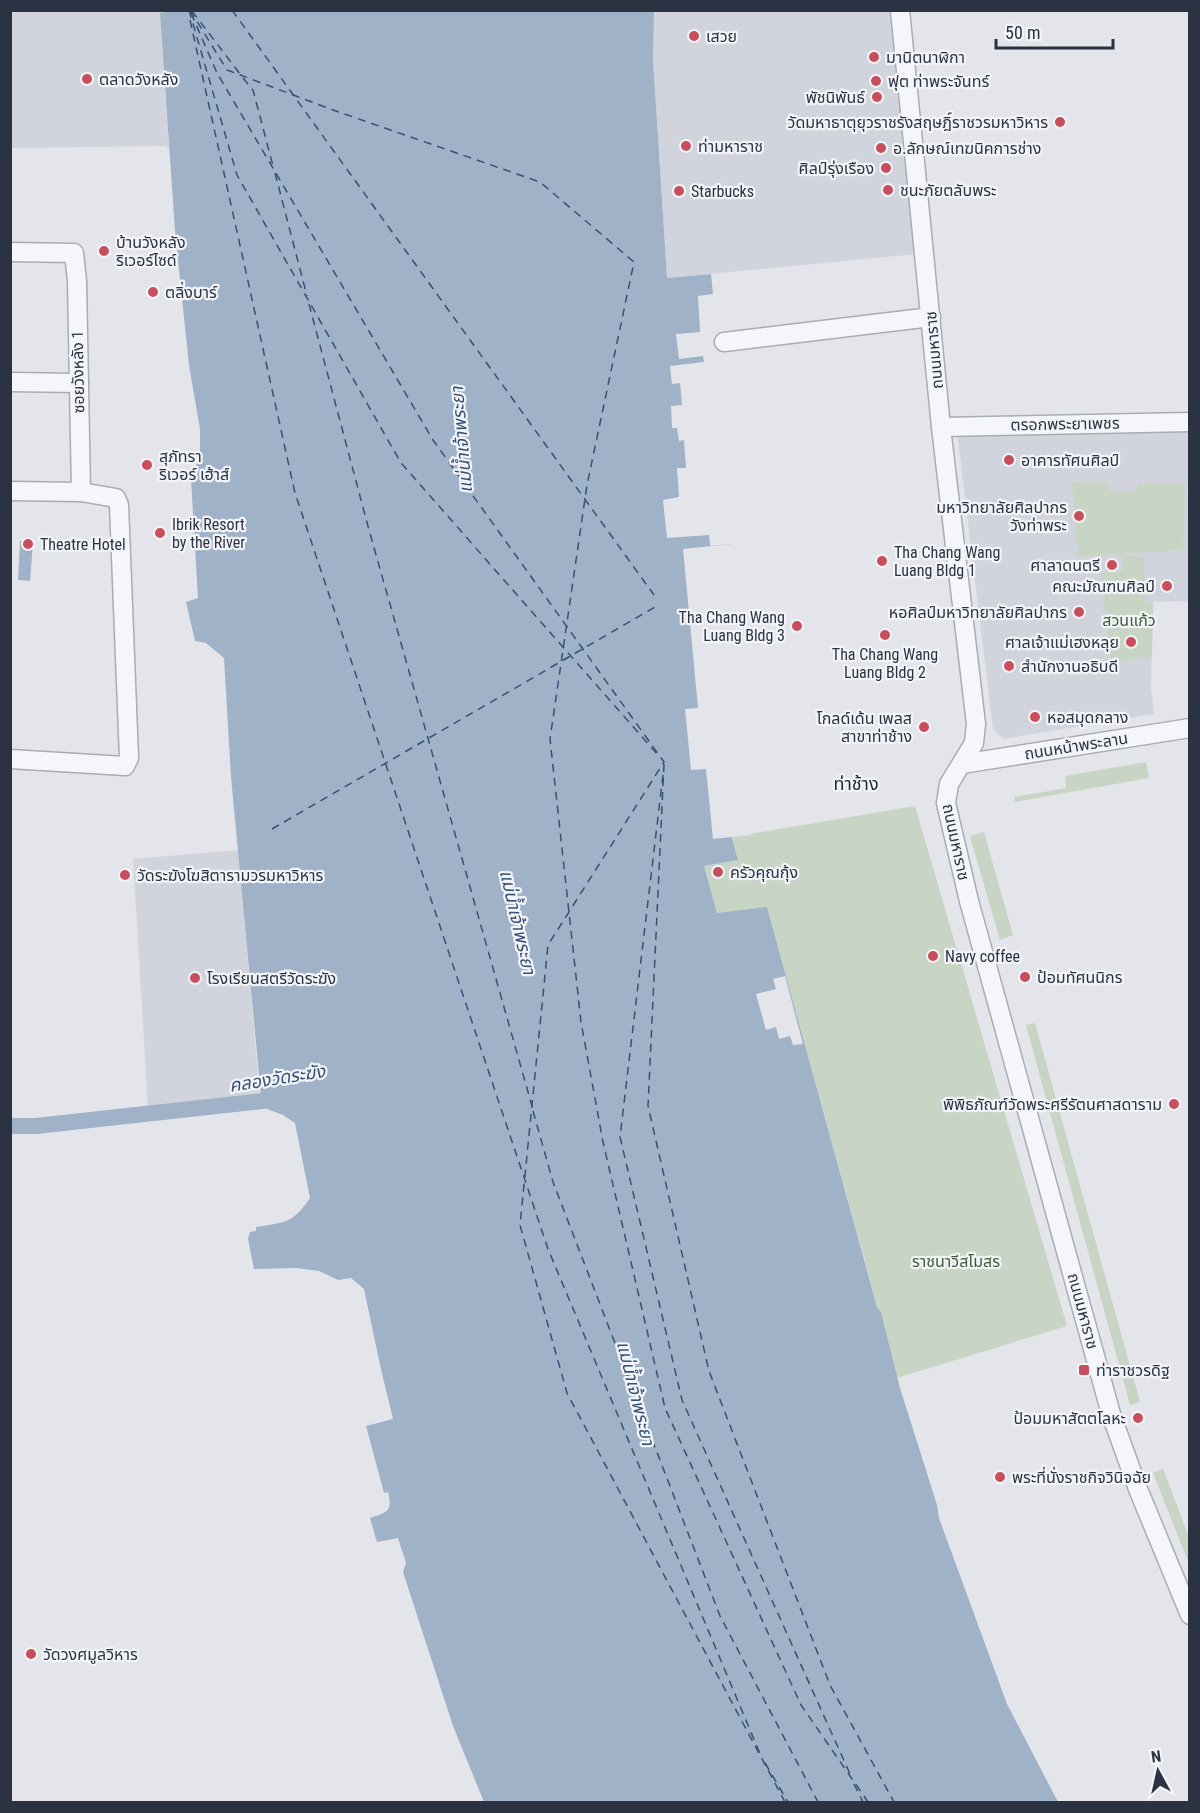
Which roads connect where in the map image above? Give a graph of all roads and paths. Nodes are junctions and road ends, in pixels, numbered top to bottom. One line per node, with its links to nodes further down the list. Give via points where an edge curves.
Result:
1 (900, 10): 3 (street, ถนนมหาราช)
2 (10, 252): 6 (street, ซอยวังหลัง 1, via 74,253)
3 (932, 317): 4 (street); 8 (street, ถนนมหาราช)
4 (724, 342)
5 (10, 382): 6 (street)
6 (79, 383): 10 (street, ซอยวังหลัง 1)
7 (1190, 422): 8 (street, ตรอกพระยาเพชร)
8 (941, 427): 13 (street, ถนนมหาราช, via 976,724 974,743)
9 (10, 491): 10 (street)
10 (81, 492): 12 (street, via 116,498 119,505 129,758 125,766)
11 (1190, 728): 13 (street, ถนนหน้าพระลาน)
12 (10, 759)
13 (962, 764): 14 (street, ถนนมหาราช, via 949,784 946,803 969,901 1111,1414)
14 (1190, 1615)

